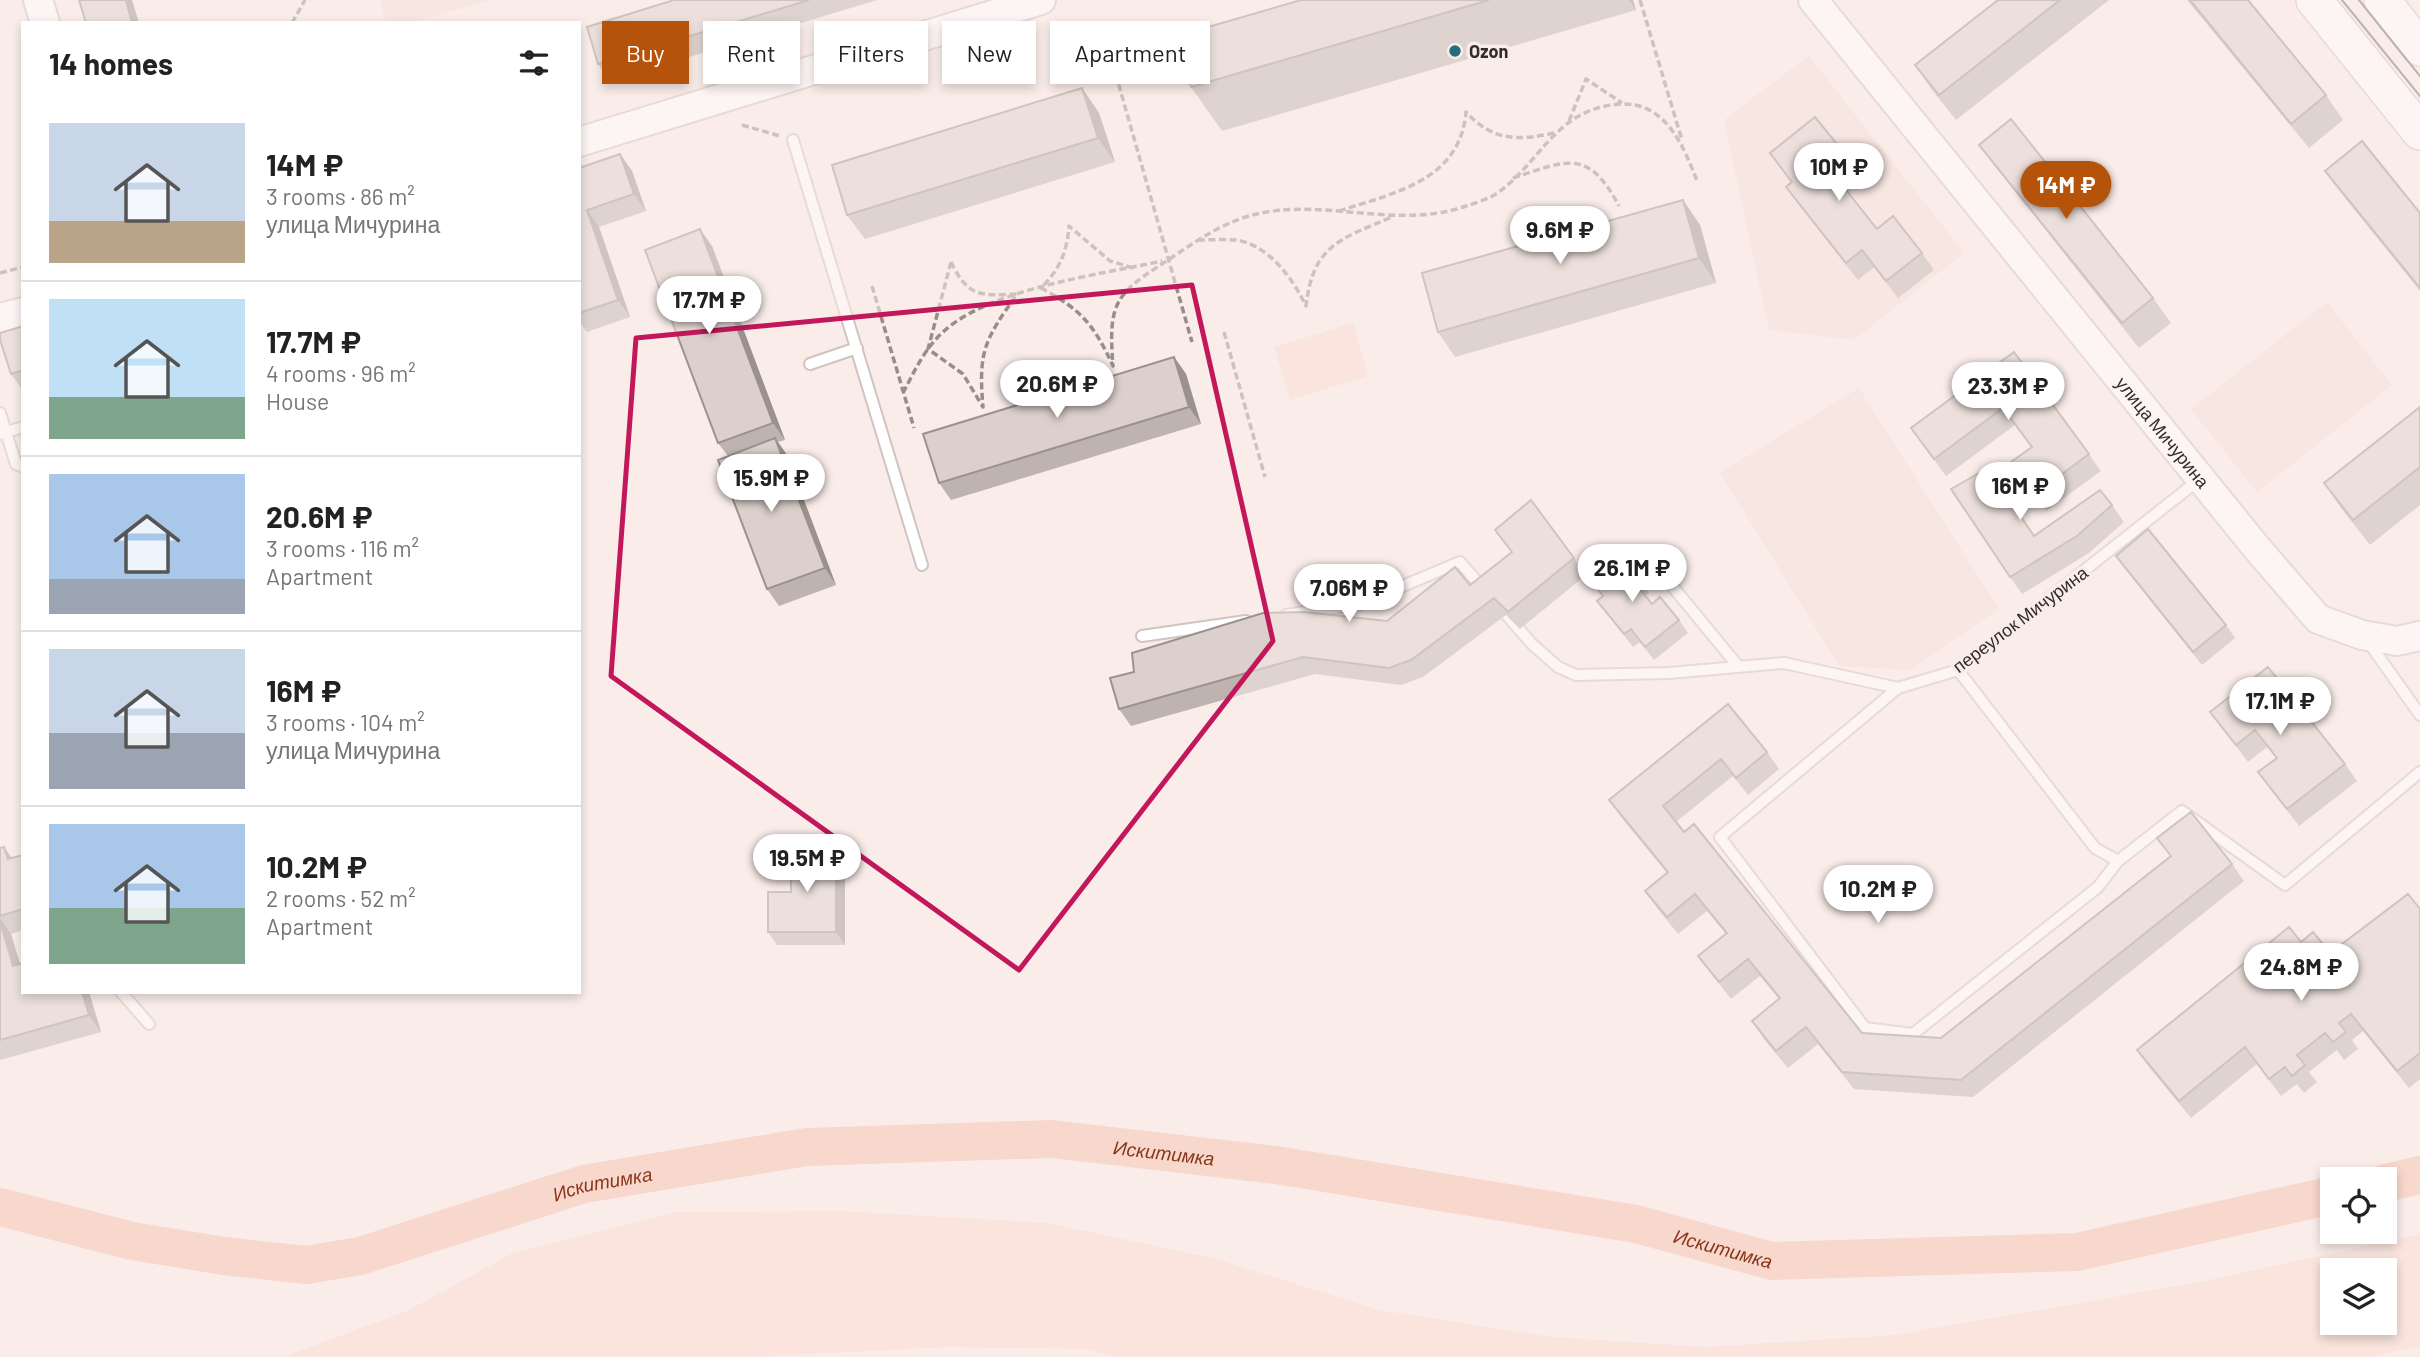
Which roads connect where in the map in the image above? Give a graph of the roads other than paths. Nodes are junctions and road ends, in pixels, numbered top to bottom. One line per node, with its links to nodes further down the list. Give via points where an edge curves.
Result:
1 (38, 0): 6 (street)
2 (1041, 0): 10 (street)
3 (1813, 0): 19 (street, улица Мичурина)
4 (2314, 0): 8 (main road)
5 (2382, 0): 7 (main road)
6 (44, 21)
7 (2420, 48)
8 (2420, 132)
9 (793, 140): 13 (lane)
10 (581, 141)
11 (21, 313): 12 (street)
12 (0, 318)
13 (857, 348): 14 (lane); 20 (lane)
14 (810, 363)
15 (0, 413): 17 (lane)
16 (21, 428): 17 (lane)
17 (3, 433): 18 (lane)
18 (21, 466)
19 (2200, 479): 24 (street, улица Мичурина, via 2318,619); 28 (lane, переулок Мичурина)
20 (922, 565)
21 (1660, 570): 27 (lane)
22 (1278, 616): 27 (lane, переулок Мичурина, via 1360,604 1460,562 1532,644 1558,667 1576,675)
23 (1265, 618): 25 (lane)
24 (2362, 635): 26 (street, улица Мичурина, via 2396,641); 30 (lane)
25 (1142, 636)
26 (2420, 636)
27 (1738, 666): 29 (lane, переулок Мичурина, via 1784,663)
28 (1958, 670): 29 (lane, переулок Мичурина); 32 (lane, via 2095,848)
29 (1898, 688): 32 (lane, via 1720,837 1865,1028 1913,1034 2098,887)
30 (2420, 715)
31 (2420, 772): 32 (lane, via 2285,885 2182,811)
32 (2118, 861)
33 (123, 994): 34 (lane)
34 (149, 1024)

